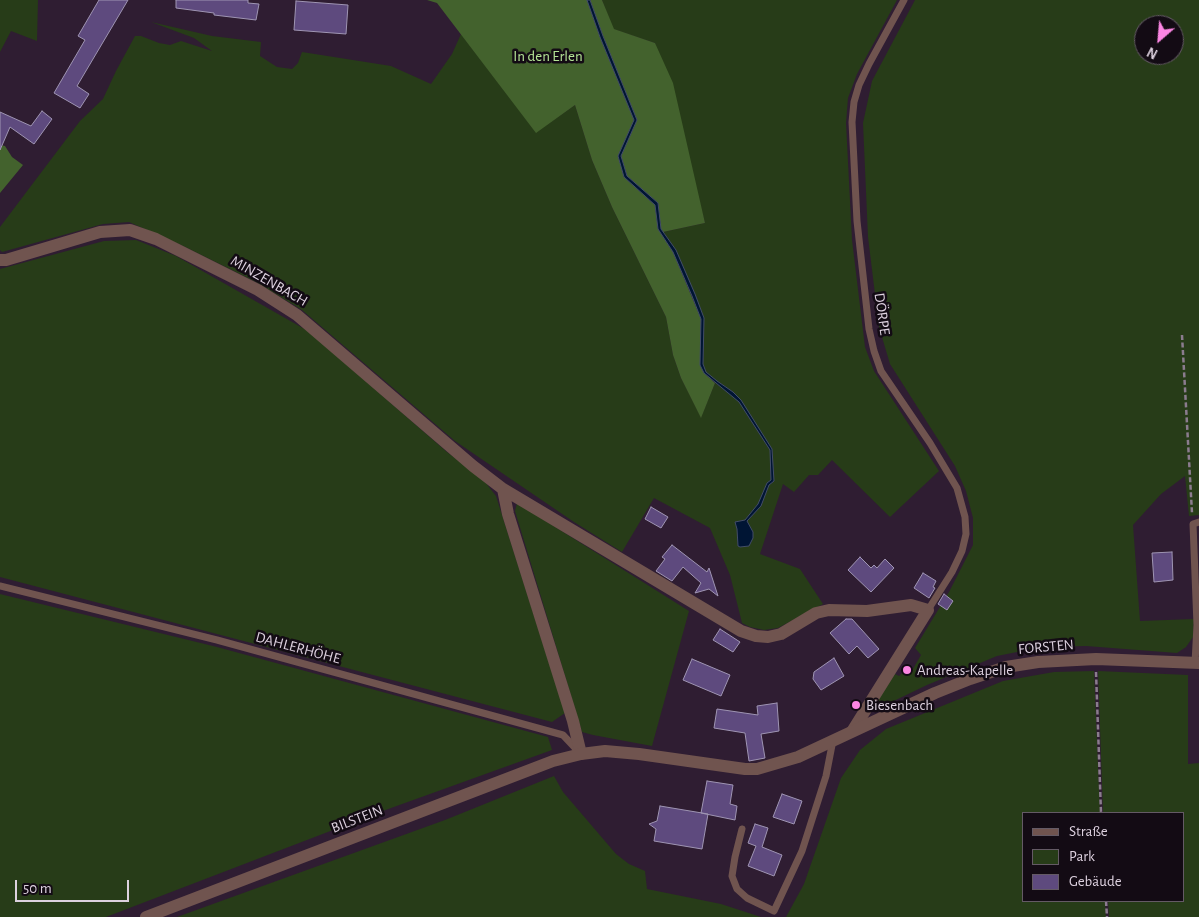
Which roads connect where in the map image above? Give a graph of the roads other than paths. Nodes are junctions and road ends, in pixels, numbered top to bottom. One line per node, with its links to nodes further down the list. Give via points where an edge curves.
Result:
1 (904, 0): 6 (lane, DÖRPE, via 859,85 852,122 858,220 874,351 881,371 957,488 966,518 962,551)
2 (0, 260): 3 (street, MINZENBACH, via 100,232 130,230 156,239 258,290 297,315)
3 (503, 489): 6 (street, via 740,631 756,636 781,634 816,613 829,610 867,611 911,605); 10 (street)
4 (1196, 523): 7 (lane, FORSTEN)
5 (0, 586): 10 (lane, DAHLERHÖHE, via 217,640 563,735)
6 (928, 610): 8 (street)
7 (1197, 663): 8 (street, FORSTEN, via 1096,659 1006,667 970,678)
8 (853, 730): 9 (street)
9 (833, 740): 10 (street, via 798,757 757,769 639,754); 11 (lane, via 826,776 802,851 774,911 747,898 737,889 732,876)
10 (581, 754): 12 (street, BILSTEIN, via 553,761)
11 (742, 829)
12 (146, 917)

